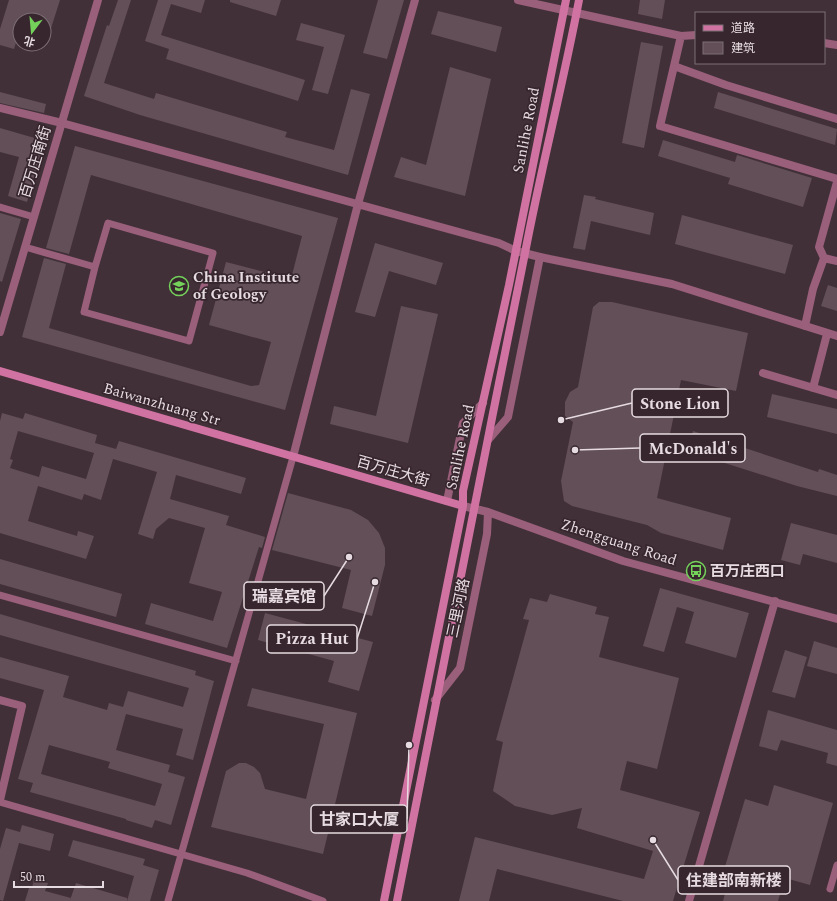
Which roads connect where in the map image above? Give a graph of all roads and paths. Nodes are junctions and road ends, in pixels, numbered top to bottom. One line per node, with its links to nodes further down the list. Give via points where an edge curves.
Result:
1 (98, 0): 15 (street, 百万庄南街)
2 (415, 0): 18 (street)
3 (518, 0): 6 (street)
4 (566, 0): 6 (main road, Sanlihe Road)
5 (579, 0): 7 (main road, Sanlihe Road)
6 (564, 11): 7 (street); 22 (main road, Sanlihe Road)
7 (577, 13): 9 (street); 23 (main road, Sanlihe Road)
8 (695, 35): 9 (street)
9 (681, 36): 12 (street)
10 (825, 43): 11 (street)
11 (837, 45)
12 (674, 66): 14 (street); 16 (street, via 660,126)
13 (0, 108): 15 (street)
14 (837, 119)
15 (62, 123): 18 (street); 20 (street, 百万庄南街)
16 (837, 179)
17 (837, 182): 25 (street, via 818,247)
18 (358, 204): 22 (street, via 500,243); 38 (street)
19 (0, 208): 20 (lane)
20 (34, 216): 21 (street, 百万庄南街)
21 (25, 247): 27 (lane); 29 (street, 百万庄南街)
22 (516, 251): 23 (street); 36 (main road, Sanlihe Road)
23 (525, 253): 24 (street); 37 (main road, Sanlihe Road)
24 (540, 257): 28 (street, via 672,284); 37 (street, via 508,417)
25 (824, 258): 26 (street); 28 (street, via 813,289)
26 (837, 261)
27 (95, 267): 27 (lane, via 108,223 213,253 189,341 84,312)
28 (805, 326): 30 (street)
29 (0, 332)
30 (827, 334): 31 (street); 34 (street)
31 (837, 336)
32 (0, 371): 38 (main road, Baiwanzhuang Str)
33 (763, 373): 34 (street)
34 (814, 388): 35 (street)
35 (837, 395)
36 (483, 403): 39 (street, via 463,423); 40 (main road, Sanlihe Road, via 463,491)
37 (488, 439): 41 (main road, Sanlihe Road)
38 (293, 457): 39 (main road, Baiwanzhuang Str); 46 (lane)
39 (447, 502): 40 (main road)
40 (463, 506): 41 (street, Zhengguang Road); 55 (main road, Sanlihe Road)
41 (474, 509): 42 (street, Zhengguang Road); 48 (main road, Sanlihe Road)
42 (488, 512): 44 (street, Zhengguang Road, via 623,561); 48 (street, 三里河路, via 487,534 460,668)
43 (0, 595): 46 (lane)
44 (775, 601): 45 (street, Zhengguang Road); 57 (street)
45 (837, 619)
46 (236, 661): 50 (lane)
47 (0, 700): 49 (street, via 22,706)
48 (435, 700): 56 (main road, Sanlihe Road)
49 (0, 801): 50 (lane)
50 (181, 855): 53 (lane); 54 (lane, via 247,873)
51 (837, 865): 52 (lane)
52 (830, 889)
53 (168, 901)
54 (323, 901)
55 (384, 901)
56 (397, 901)
57 (689, 901)

